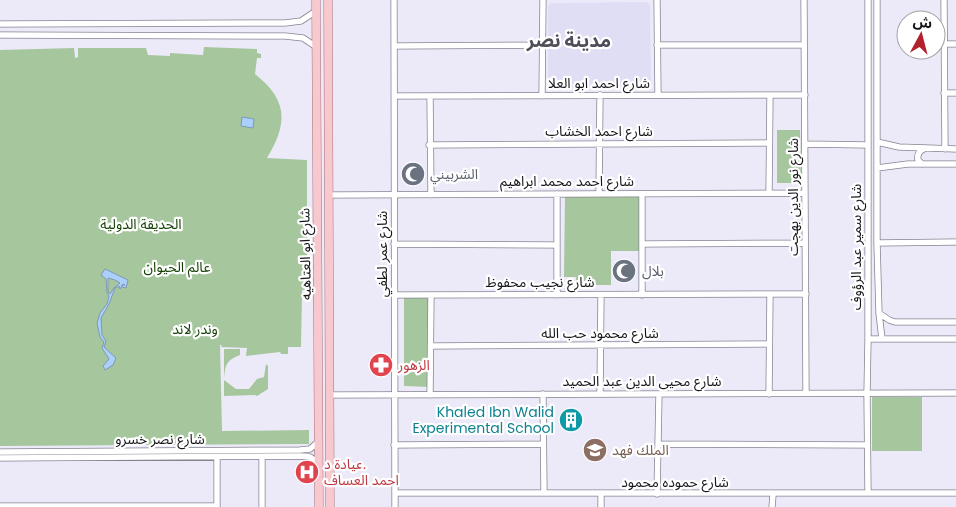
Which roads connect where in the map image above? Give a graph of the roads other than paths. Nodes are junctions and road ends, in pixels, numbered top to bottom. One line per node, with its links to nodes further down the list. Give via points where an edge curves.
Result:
1 (316, 0): 9 (main road, شارع ابو العتاهيه)
2 (328, 0): 46 (main road, شارع ابو العتاهيه)
3 (394, 0): 17 (street, شارع عمر لطفي)
4 (543, 0): 18 (street)
5 (657, 0): 14 (street)
6 (804, 0): 15 (street, شارع نور الدين بهجت)
7 (868, 0): 33 (street, شارع سمير عبد الرؤوف)
8 (878, 0): 29 (street, شارع سمير عبد الرؤوف)
9 (316, 11): 10 (street, via 301,21); 16 (main road, شارع ابو العتاهيه)
10 (285, 23): 11 (street); 13 (street, via 290,28)
11 (0, 24)
12 (0, 35): 13 (street)
13 (285, 36): 16 (street, via 303,38)
14 (657, 45): 15 (street); 23 (street)
15 (804, 45): 25 (street, شارع نور الدين بهجت)
16 (315, 46): 80 (main road, شارع ابو العتاهيه)
17 (394, 46): 18 (street); 26 (street, شارع عمر لطفي)
18 (542, 46): 28 (street)
19 (944, 60): 20 (street)
20 (944, 93): 21 (street); 36 (street)
21 (956, 93)
22 (600, 95): 23 (street, شارع احمد ابو العلا); 28 (street, شارع احمد ابو العلا); 31 (street)
23 (658, 95): 24 (street, شارع احمد ابو العلا)
24 (770, 95): 25 (street, شارع احمد ابو العلا); 30 (street)
25 (804, 95): 32 (street, شارع نور الدين بهجت)
26 (394, 96): 27 (street, شارع احمد ابو العلا); 47 (street, شارع عمر لطفي)
27 (430, 96): 28 (street, شارع احمد ابو العلا); 34 (street)
28 (542, 96)
29 (877, 142): 35 (street, via 892,147); 40 (street, شارع سمير عبد الرؤوف)
30 (769, 143): 31 (street, شارع احمد الخشاب); 42 (street)
31 (599, 144): 34 (street, شارع احمد الخشاب); 41 (street)
32 (805, 144): 33 (street); 43 (street, شارع نور الدين بهجت)
33 (868, 144): 64 (street, شارع سمير عبد الرؤوف)
34 (430, 145): 48 (street)
35 (924, 149): 36 (street); 38 (street, via 918,155 919,162)
36 (945, 149): 37 (street)
37 (956, 149)
38 (924, 164): 39 (street); 40 (street)
39 (956, 164)
40 (877, 168): 51 (street, شارع سمير عبد الرؤوف)
41 (600, 193): 44 (street, شارع احمد محمد ابراهيم); 45 (street, شارع احمد محمد ابراهيم)
42 (769, 193): 43 (street, شارع احمد محمد ابراهيم); 45 (street, شارع احمد محمد ابراهيم)
43 (805, 193): 50 (street, شارع نور الدين بهجت)
44 (558, 194): 48 (street, شارع احمد محمد ابراهيم); 54 (street)
45 (642, 194): 53 (street)
46 (330, 195): 47 (street, شارع احمد محمد ابراهيم); 77 (main road, شارع ابو العتاهيه)
47 (394, 195): 48 (street, شارع احمد محمد ابراهيم); 52 (street, شارع عمر لطفي)
48 (431, 195)
49 (956, 242): 51 (street)
50 (805, 243): 53 (street); 58 (street, شارع نور الدين بهجت)
51 (877, 243): 62 (street, شارع سمير عبد الرؤوف)
52 (394, 244): 54 (street); 59 (street, شارع عمر لطفي)
53 (642, 244): 56 (street)
54 (557, 245): 55 (street)
55 (557, 294): 60 (street, شارع نجيب محفوظ); 61 (street, شارع نجيب محفوظ)
56 (642, 294): 57 (street, شارع نجيب محفوظ); 61 (street, شارع نجيب محفوظ)
57 (770, 294): 58 (street, شارع نجيب محفوظ); 67 (street)
58 (806, 294): 70 (street, شارع نور الدين بهجت)
59 (394, 295): 60 (street, شارع نجيب محفوظ); 78 (street, شارع عمر لطفي)
60 (431, 295): 69 (street)
61 (601, 295): 68 (street)
62 (879, 313): 63 (street, via 895,322); 65 (street, شارع سمير عبد الرؤوف)
63 (956, 322)
64 (868, 339): 65 (street); 75 (street, شارع سمير عبد الرؤوف)
65 (882, 339): 66 (street)
66 (956, 339)
67 (769, 344): 68 (street, شارع محمود حب الله); 74 (street)
68 (601, 345): 69 (street, شارع محمود حب الله); 72 (street)
69 (431, 346): 79 (street)
70 (806, 393): 74 (street, شارع محيى الدين عبد الحميد); 75 (street, شارع محيى الدين عبد الحميد)
71 (543, 394): 72 (street, شارع محيى الدين عبد الحميد); 79 (street, شارع محيى الدين عبد الحميد); 81 (street)
72 (600, 394): 73 (street, شارع محيى الدين عبد الحميد)
73 (659, 394): 74 (street, شارع محيى الدين عبد الحميد); 82 (street)
74 (769, 394)
75 (867, 394): 76 (street, شارع محيى الدين عبد الحميد); 84 (street, شارع سمير عبد الرؤوف)
76 (956, 394)
77 (329, 395): 78 (street, شارع محيى الدين عبد الحميد); 102 (main road, شارع ابو العتاهيه)
78 (394, 395): 79 (street, شارع محيى الدين عبد الحميد); 83 (street, شارع عمر لطفي)
79 (430, 395)
80 (318, 442): 86 (street, شارع نصر خسرو); 90 (main road, شارع ابو العتاهيه)
81 (544, 444): 83 (street); 92 (street)
82 (658, 444): 84 (street); 95 (street)
83 (394, 445): 91 (street, شارع عمر لطفي)
84 (867, 445): 93 (street, شارع سمير عبد الرؤوف)
85 (0, 452): 86 (street, شارع نصر خسرو)
86 (300, 453): 88 (street, شارع نصر خسرو); 90 (street, شارع نصر خسرو)
87 (217, 457): 88 (street, شارع نصر خسرو); 89 (street, شارع نصر خسرو); 99 (street)
88 (262, 457): 100 (street)
89 (0, 458)
90 (319, 463): 101 (main road, شارع ابو العتاهيه)
91 (394, 493): 92 (street, شارع حموده محمود); 103 (street, شارع عمر لطفي)
92 (544, 493): 94 (street, شارع حموده محمود)
93 (868, 493): 96 (street, شارع حموده محمود); 97 (street, شارع حموده محمود)
94 (601, 494): 95 (street, شارع حموده محمود); 104 (street)
95 (657, 494): 96 (street, شارع حموده محمود)
96 (773, 494): 105 (street)
97 (956, 494)
98 (0, 506): 99 (street)
99 (218, 506)
100 (262, 507)
101 (319, 507)
102 (330, 507)
103 (395, 507)
104 (601, 507)
105 (772, 507)

